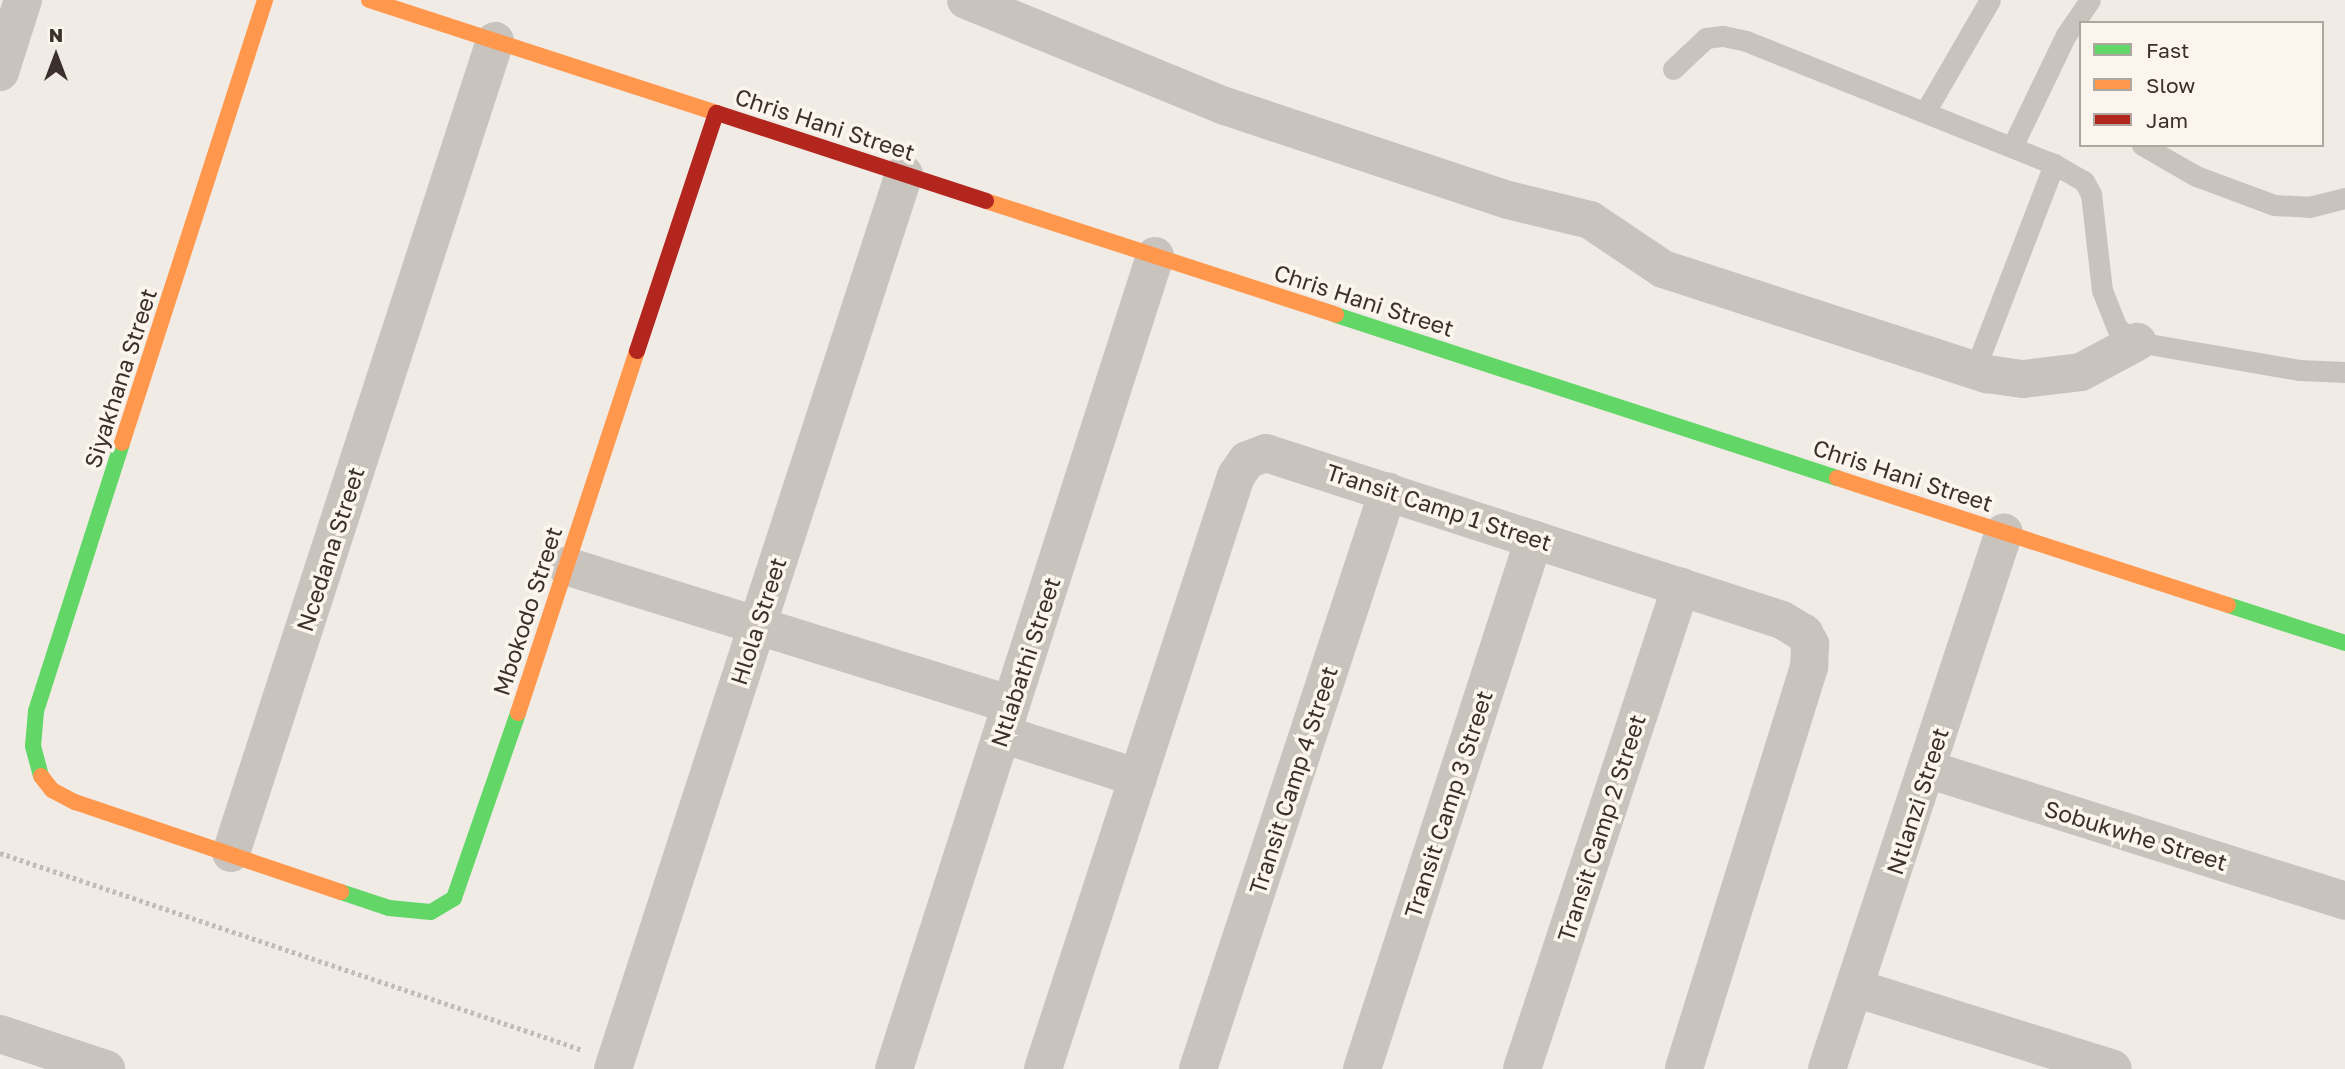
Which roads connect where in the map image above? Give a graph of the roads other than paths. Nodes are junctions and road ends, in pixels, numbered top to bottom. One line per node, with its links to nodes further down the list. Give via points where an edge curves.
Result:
1 (23, 0): 9 (street)
2 (265, 0): 31 (street, Siyakhana Street, via 36,711 33,746 37,771 52,790 75,802)
3 (369, 0): 7 (street, Chris Hani Street)
4 (965, 0): 19 (street, via 1225,106 1508,200 1590,220 1663,269)
5 (1990, 0): 10 (lane)
6 (2090, 0): 12 (lane, via 2066,35)
7 (495, 41): 11 (street, Chris Hani Street); 31 (street, Ncedana Street)
8 (1673, 69): 10 (lane, via 1706,38 1723,36)
9 (0, 72)
10 (1926, 112): 12 (lane)
11 (716, 113): 15 (street, Chris Hani Street); 24 (street, Mbokodo Street)
12 (2012, 147): 14 (lane)
13 (2145, 147): 16 (lane, via 2196,176 2274,205 2309,207)
14 (2054, 164): 18 (lane, via 2084,181 2091,194 2102,290 2117,328); 19 (lane)
15 (904, 174): 17 (street, Chris Hani Street); 26 (street, Hlola Street)
16 (2345, 198)
17 (1155, 256): 22 (street, Chris Hani Street); 28 (street, Ntlabathi Street)
18 (2137, 342): 19 (street, via 2096,366 2057,377 2023,379); 20 (lane, via 2286,368)
19 (1975, 369)
20 (2345, 372)
21 (1388, 491): 23 (street, Transit Camp 1 Street); 30 (street, Transit Camp 1 Street, via 1266,453 1240,467); 39 (street, Transit Camp 4 Street)
22 (2004, 532): 27 (street, Chris Hani Street); 29 (street, Ntlanzi Street)
23 (1534, 539): 25 (street, Transit Camp 1 Street); 40 (street, Transit Camp 3 Street)
24 (566, 566): 26 (street); 31 (street, Mbokodo Street, via 454,898 431,912 416,914)
25 (1681, 586): 41 (street, Transit Camp 2 Street); 42 (street, Transit Camp 1 Street, via 1794,624 1804,632 1811,657)
26 (757, 625): 28 (street); 35 (street, Hlola Street)
27 (2345, 643)
28 (1006, 720): 30 (street); 37 (street, Ntlabathi Street)
29 (1927, 769): 32 (street, Sobukwhe Street); 33 (street, Ntlanzi Street)
30 (1138, 778): 38 (street, Transit Camp 1 Street)
31 (231, 853)
32 (2345, 901)
33 (1855, 988): 43 (street, Ntlanzi Street); 44 (street)
34 (0, 1034): 36 (street)
35 (622, 1066)
36 (106, 1069)
37 (894, 1069)
38 (1043, 1069)
39 (1198, 1069)
40 (1362, 1069)
41 (1522, 1069)
42 (1684, 1069)
43 (1827, 1069)
44 (2113, 1069)

